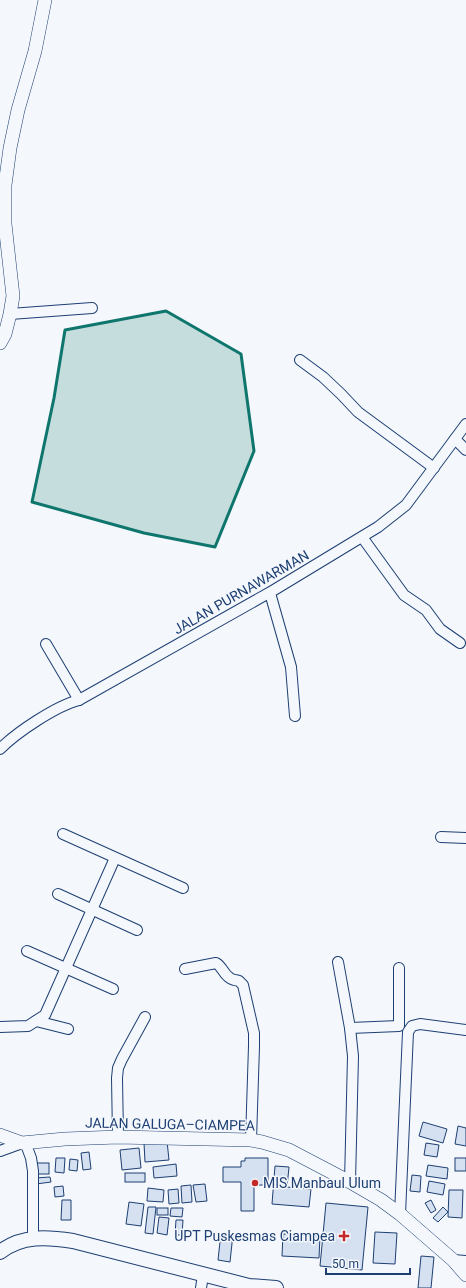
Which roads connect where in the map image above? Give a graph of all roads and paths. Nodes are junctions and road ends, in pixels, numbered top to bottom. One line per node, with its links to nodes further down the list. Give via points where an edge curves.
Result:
1 (45, 0): 3 (street, via 35,51 18,110 5,185 5,224 13,296)
2 (92, 308): 3 (street)
3 (10, 314): 4 (street)
4 (0, 343)
5 (300, 360): 9 (street, via 327,381 358,412)
6 (466, 424): 7 (street, JALAN PURNAWARMAN)
7 (455, 439): 8 (street); 9 (street, JALAN PURNAWARMAN)
8 (466, 450)
9 (434, 468): 10 (street, JALAN PURNAWARMAN, via 406,505 393,517)
10 (362, 537): 11 (street, JALAN PURNAWARMAN); 12 (street, via 404,594 426,610 440,629)
11 (270, 593): 14 (street, JALAN PURNAWARMAN); 15 (street, via 291,667)
12 (460, 643)
13 (46, 644): 14 (street)
14 (79, 700): 16 (street, JALAN PURNAWARMAN, via 38,721)
15 (295, 716)
16 (0, 749)
17 (63, 834): 20 (street)
18 (441, 837): 19 (street)
19 (466, 838)
20 (115, 858): 21 (street); 23 (street)
21 (183, 888)
22 (58, 894): 23 (street)
23 (92, 909): 24 (street); 27 (street)
24 (137, 930)
25 (27, 951): 27 (street)
26 (338, 962): 34 (street)
27 (66, 967): 30 (street); 32 (street, via 45,1015)
28 (399, 968): 34 (street, via 399,1026)
29 (185, 969): 39 (street, via 216,963 227,976 241,982 254,1033)
30 (113, 989)
31 (145, 1017): 38 (street, via 118,1068)
32 (36, 1021): 33 (street, via 28,1026); 35 (street)
33 (0, 1027)
34 (350, 1028): 42 (street, via 353,1056)
35 (68, 1029)
36 (466, 1030): 43 (street, via 420,1024 412,1026 408,1032)
37 (0, 1135): 40 (street, JALAN GALUGA–CIAMPEA)
38 (118, 1137): 39 (street, JALAN GALUGA–CIAMPEA); 40 (street, JALAN GALUGA–CIAMPEA)
39 (251, 1140): 42 (street, JALAN GALUGA–CIAMPEA, via 288,1150)
40 (24, 1143): 41 (street); 44 (street, via 31,1158 33,1171)
41 (0, 1151)
42 (350, 1182): 43 (street, JALAN GALUGA–CIAMPEA)
43 (400, 1214): 46 (street, JALAN GALUGA–CIAMPEA)
44 (33, 1238): 45 (main road, via 6,1247); 48 (main road, via 73,1241)
45 (0, 1252)
46 (460, 1260): 47 (street, JALAN GALUGA–CIAMPEA)
47 (466, 1275)
48 (202, 1281): 49 (main road)
49 (272, 1288)

